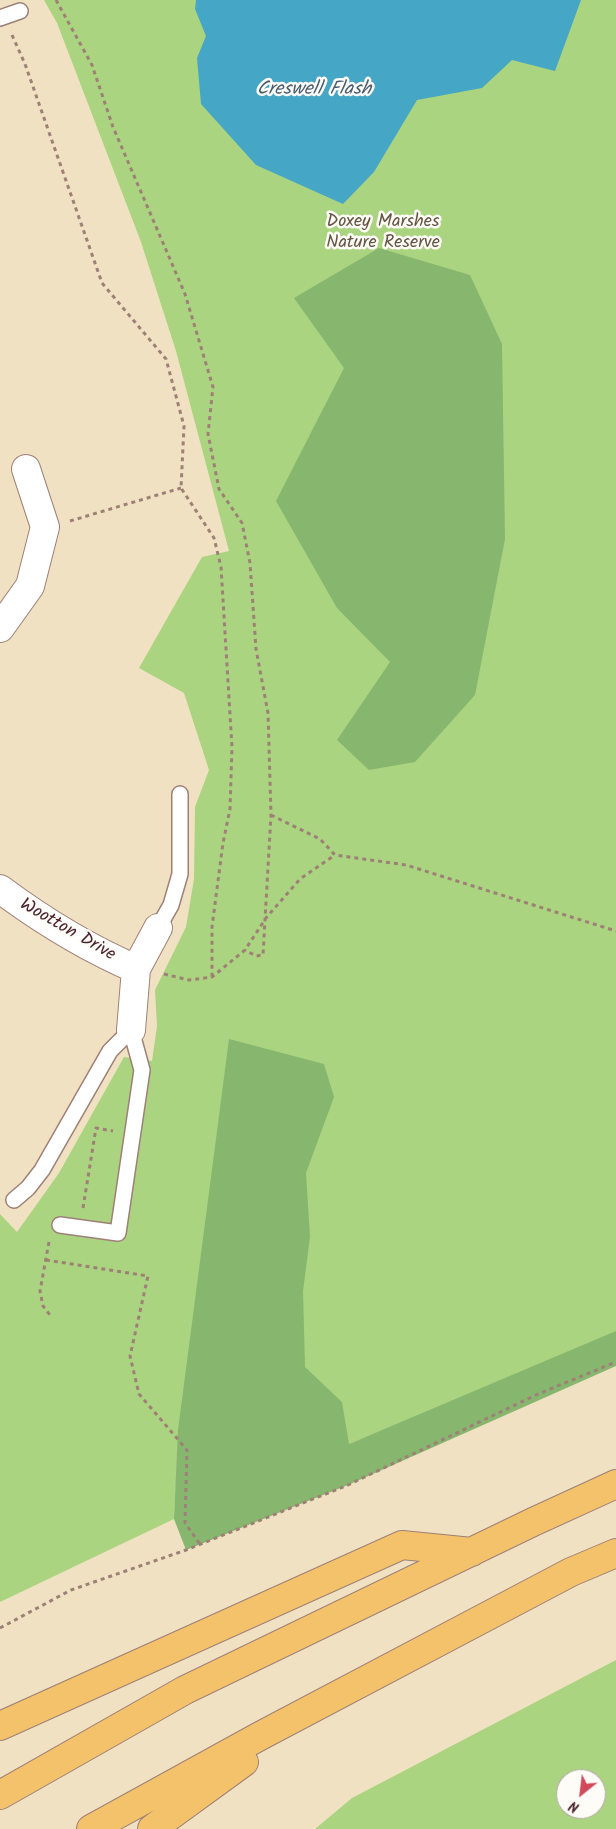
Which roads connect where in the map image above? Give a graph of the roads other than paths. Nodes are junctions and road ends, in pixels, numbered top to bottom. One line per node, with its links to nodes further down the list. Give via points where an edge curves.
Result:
1 (20, 11): 2 (lane)
2 (2, 18)
3 (26, 469): 4 (street, via 45,527 30,586)
4 (0, 628)
5 (180, 794): 7 (lane, via 180,874 171,904)
6 (0, 890): 8 (street, Wootton Drive, via 68,936)
7 (158, 928): 8 (street, Wootton Drive)
8 (136, 969): 9 (street, Wootton Drive)
9 (131, 1030): 10 (lane, via 110,1051 42,1170); 11 (lane, via 142,1070 118,1234)
10 (14, 1200)
11 (55, 1229)
12 (616, 1484): 13 (highway)
13 (472, 1552): 15 (highway, via 402,1545); 17 (highway, via 185,1690)
14 (616, 1553): 16 (highway, via 571,1572)
15 (0, 1726)
16 (260, 1736): 18 (highway); 19 (highway, via 243,1763)
17 (0, 1795)
18 (91, 1829)
19 (152, 1829)

